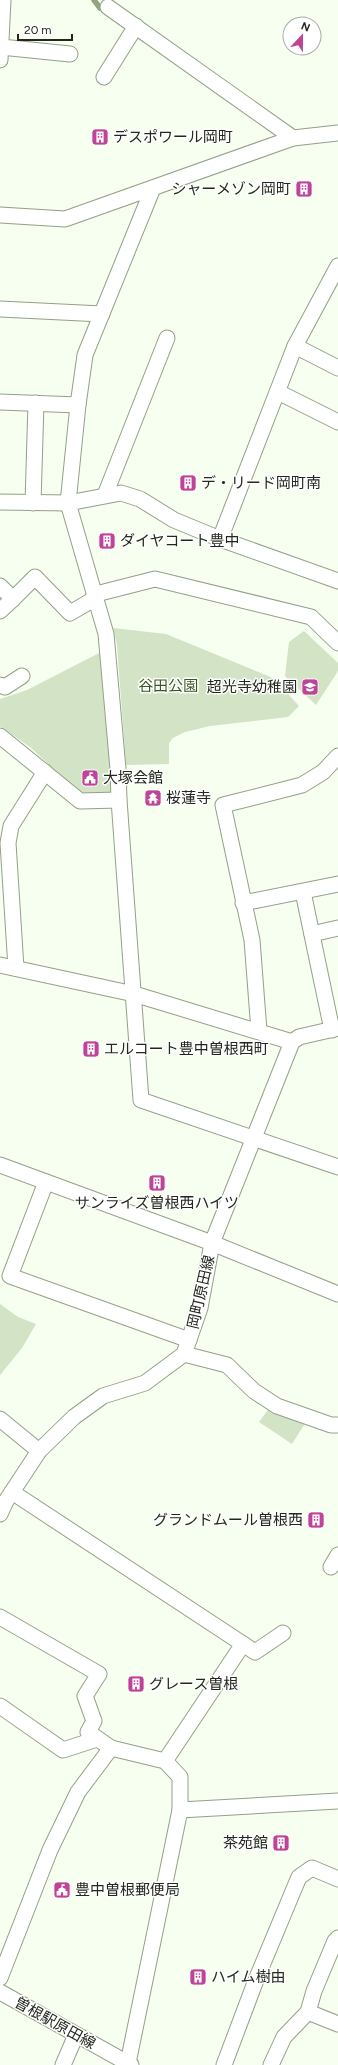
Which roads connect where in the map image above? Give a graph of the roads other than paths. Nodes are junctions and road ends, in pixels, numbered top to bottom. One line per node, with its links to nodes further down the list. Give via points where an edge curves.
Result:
1 (2, 2): 4 (street)
2 (108, 6): 3 (street)
3 (136, 26): 6 (street); 8 (street)
4 (1, 54): 5 (street)
5 (70, 54)
6 (104, 77)
7 (338, 133): 8 (street)
8 (293, 138): 9 (street)
9 (153, 188): 10 (street, via 65,220); 14 (street)
10 (0, 215)
11 (338, 266): 12 (street)
12 (332, 290): 16 (street)
13 (0, 309): 14 (street)
14 (102, 314): 21 (street, via 85,355)
15 (167, 338): 23 (street)
16 (295, 346): 17 (street); 18 (street)
17 (338, 368)
18 (278, 392): 22 (street); 27 (street)
19 (0, 402): 20 (street)
20 (36, 403): 21 (street); 25 (street)
21 (78, 405): 26 (street)
22 (338, 422)
23 (104, 495): 26 (street); 27 (street, via 130,495 174,520)
24 (0, 502): 25 (street)
25 (33, 502): 26 (street)
26 (68, 503): 30 (street)
27 (220, 539): 28 (street)
28 (338, 581)
29 (0, 586): 31 (street)
30 (95, 597): 31 (street, via 70,613 36,577); 33 (street, via 100,593 155,579 311,617); 39 (street, via 106,634)
31 (13, 599): 32 (street)
32 (0, 611)
33 (338, 643)
34 (22, 676): 35 (street, via 5,687)
35 (0, 685)
36 (0, 736): 38 (street)
37 (338, 756): 43 (street, via 323,772 302,785 224,805)
38 (45, 772): 39 (street, via 80,801); 40 (street, via 11,826)
39 (119, 800): 48 (street)
40 (4, 842): 47 (street)
41 (338, 884): 42 (street)
42 (303, 892): 43 (street); 45 (street)
43 (243, 903): 50 (street, via 252,940)
44 (338, 928): 45 (street)
45 (312, 934): 49 (street)
46 (0, 965): 47 (street)
47 (16, 968): 48 (street)
48 (134, 994): 50 (street); 52 (street, via 140,1100)
49 (335, 1029): 51 (street, via 299,1037)
50 (259, 1031): 51 (street)
51 (292, 1042): 52 (street, 岡町原田線)
52 (253, 1138): 54 (street); 56 (street, 岡町原田線)
53 (0, 1165): 55 (street)
54 (338, 1167)
55 (46, 1182): 56 (street); 58 (street, via 10,1276)
56 (212, 1243): 57 (street); 58 (street, 岡町原田線, via 200,1308)
57 (338, 1294)
58 (187, 1347): 60 (street, via 227,1365 254,1391 277,1406 331,1425); 61 (street, via 145,1383 103,1396 74,1417)
59 (0, 1419): 61 (street)
60 (338, 1425)
61 (39, 1451): 62 (street)
62 (12, 1492): 63 (street); 66 (street)
63 (0, 1514)
64 (0, 1617): 68 (street, via 100,1674 85,1696 94,1721 88,1732)
65 (283, 1633): 66 (street, via 255,1652)
66 (243, 1644): 70 (street)
67 (0, 1706): 68 (street, via 63,1750)
68 (97, 1739): 69 (street)
69 (111, 1748): 70 (street); 75 (street, via 78,1792 50,1850)
70 (165, 1761): 72 (street, via 180,1777)
71 (338, 1801): 72 (street)
72 (180, 1810): 80 (street)
73 (338, 1879): 82 (street, via 312,1868 300,1877 258,1973)
74 (338, 1938): 77 (street, via 320,1976)
75 (0, 1978)
76 (0, 1992): 79 (street, 曽根駅原田線)
77 (308, 2012): 78 (street); 83 (street, via 284,2037)
78 (338, 2024)
79 (76, 2035): 80 (street, 曽根駅原田線); 81 (street)
80 (130, 2064)
81 (63, 2065)
82 (224, 2065)
83 (271, 2065)

